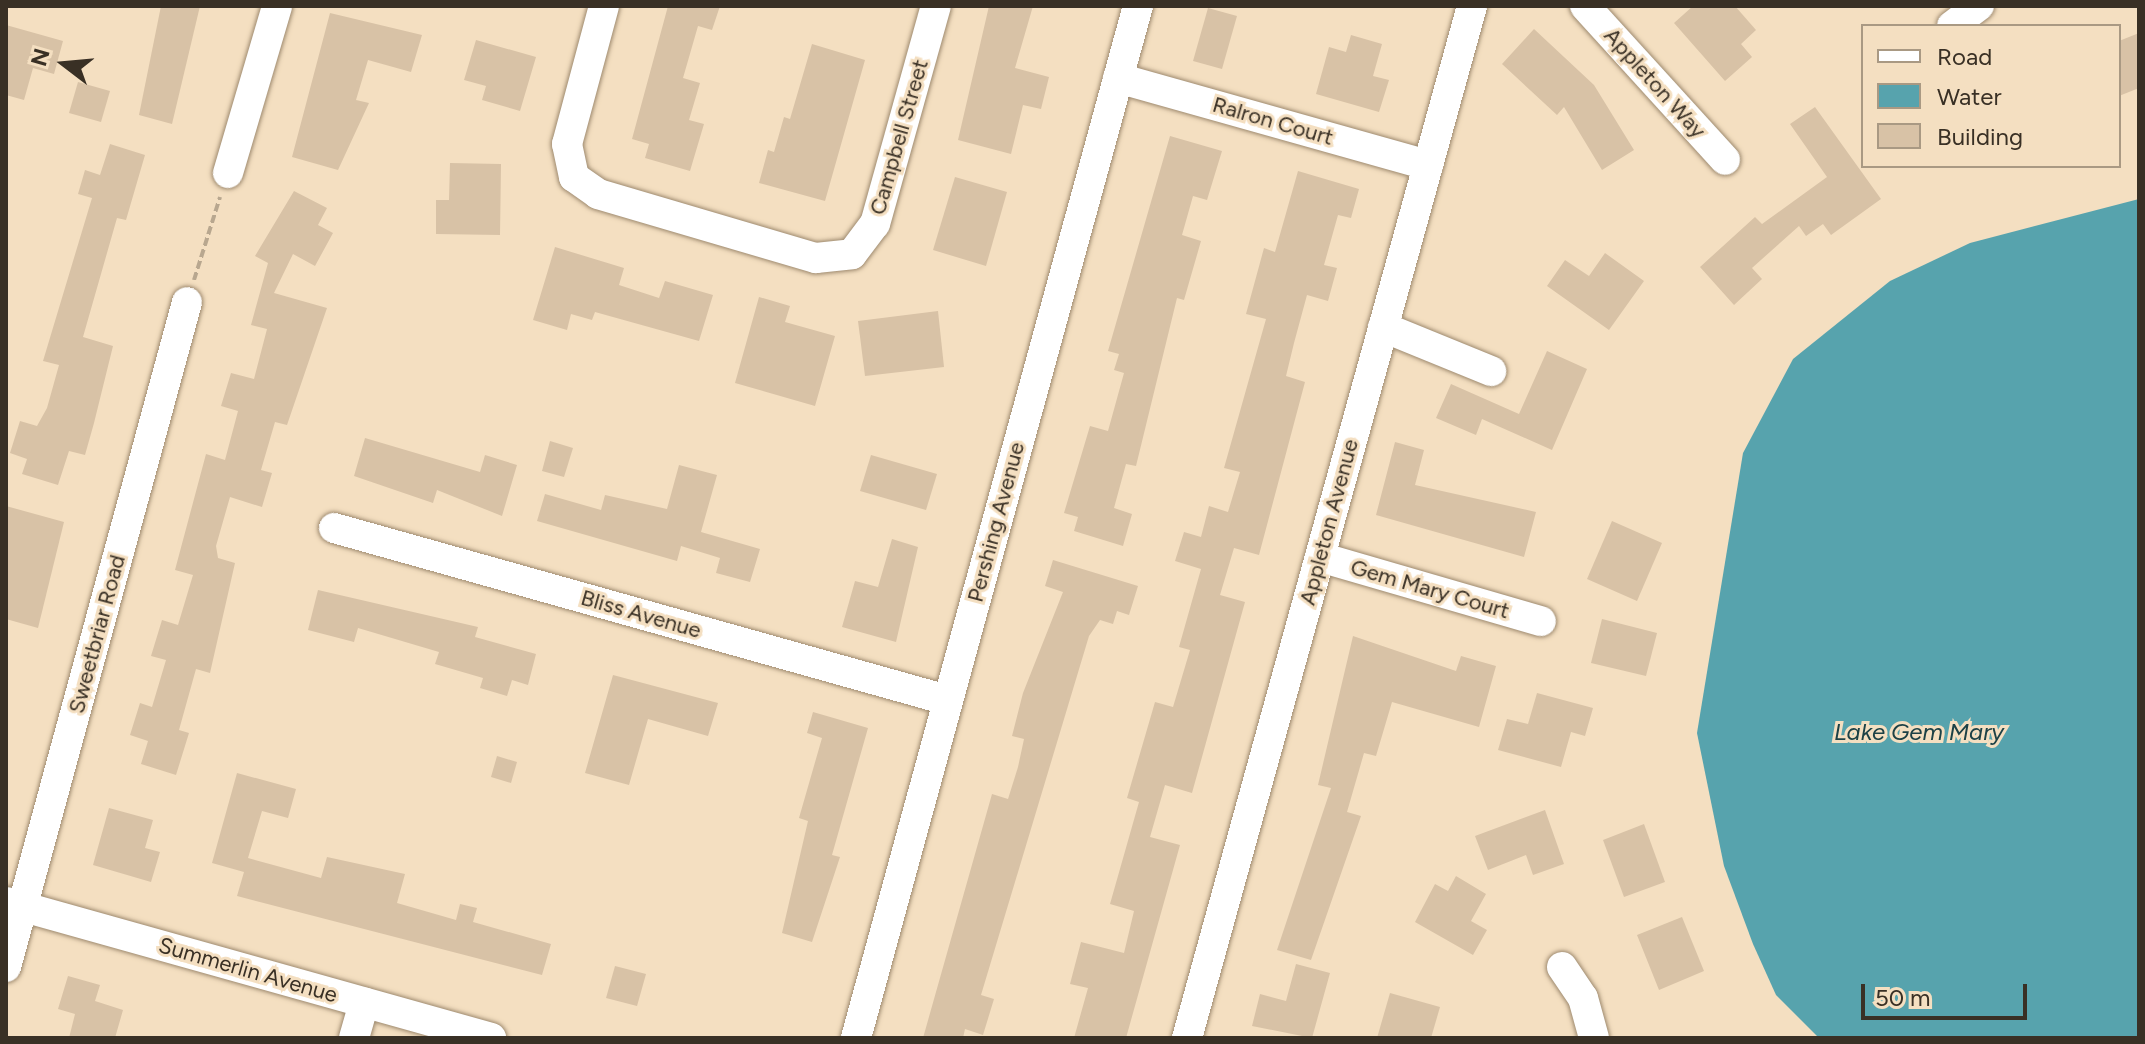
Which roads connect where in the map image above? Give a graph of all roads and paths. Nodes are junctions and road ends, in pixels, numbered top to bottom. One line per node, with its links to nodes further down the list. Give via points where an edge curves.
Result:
1 (277, 6): 12 (street)
2 (604, 6): 3 (street, Campbell Street, via 567,144 574,177 598,194 816,258 852,254 875,224)
3 (936, 6)
4 (1138, 6): 9 (street, Pershing Avenue)
5 (1472, 6): 11 (street, Appleton Avenue)
6 (1585, 6): 10 (street, Appleton Way)
7 (1979, 6): 8 (street)
8 (1955, 24)
9 (1118, 78): 11 (street, Ralron Court); 19 (street, Pershing Avenue)
10 (1725, 160)
11 (1428, 165): 14 (street, Appleton Avenue)
12 (228, 173): 13 (path)
13 (187, 302): 20 (street, Sweetbriar Road)
14 (1383, 327): 15 (street); 17 (street, Appleton Avenue)
15 (1491, 371)
16 (334, 528): 19 (street, Bliss Avenue)
17 (1320, 557): 18 (street, Gem Mary Court); 27 (street, Appleton Avenue)
18 (1541, 621)
19 (947, 700): 26 (street, Pershing Avenue)
20 (14, 905): 21 (street, Sweetbriar Road); 23 (street, Summerlin Avenue)
21 (6, 967)
22 (1562, 967): 28 (street, via 1583,998)
23 (364, 1002): 24 (street); 25 (street, Summerlin Avenue)
24 (354, 1038)
25 (491, 1038)
26 (856, 1038)
27 (1187, 1038)
28 (1594, 1038)

